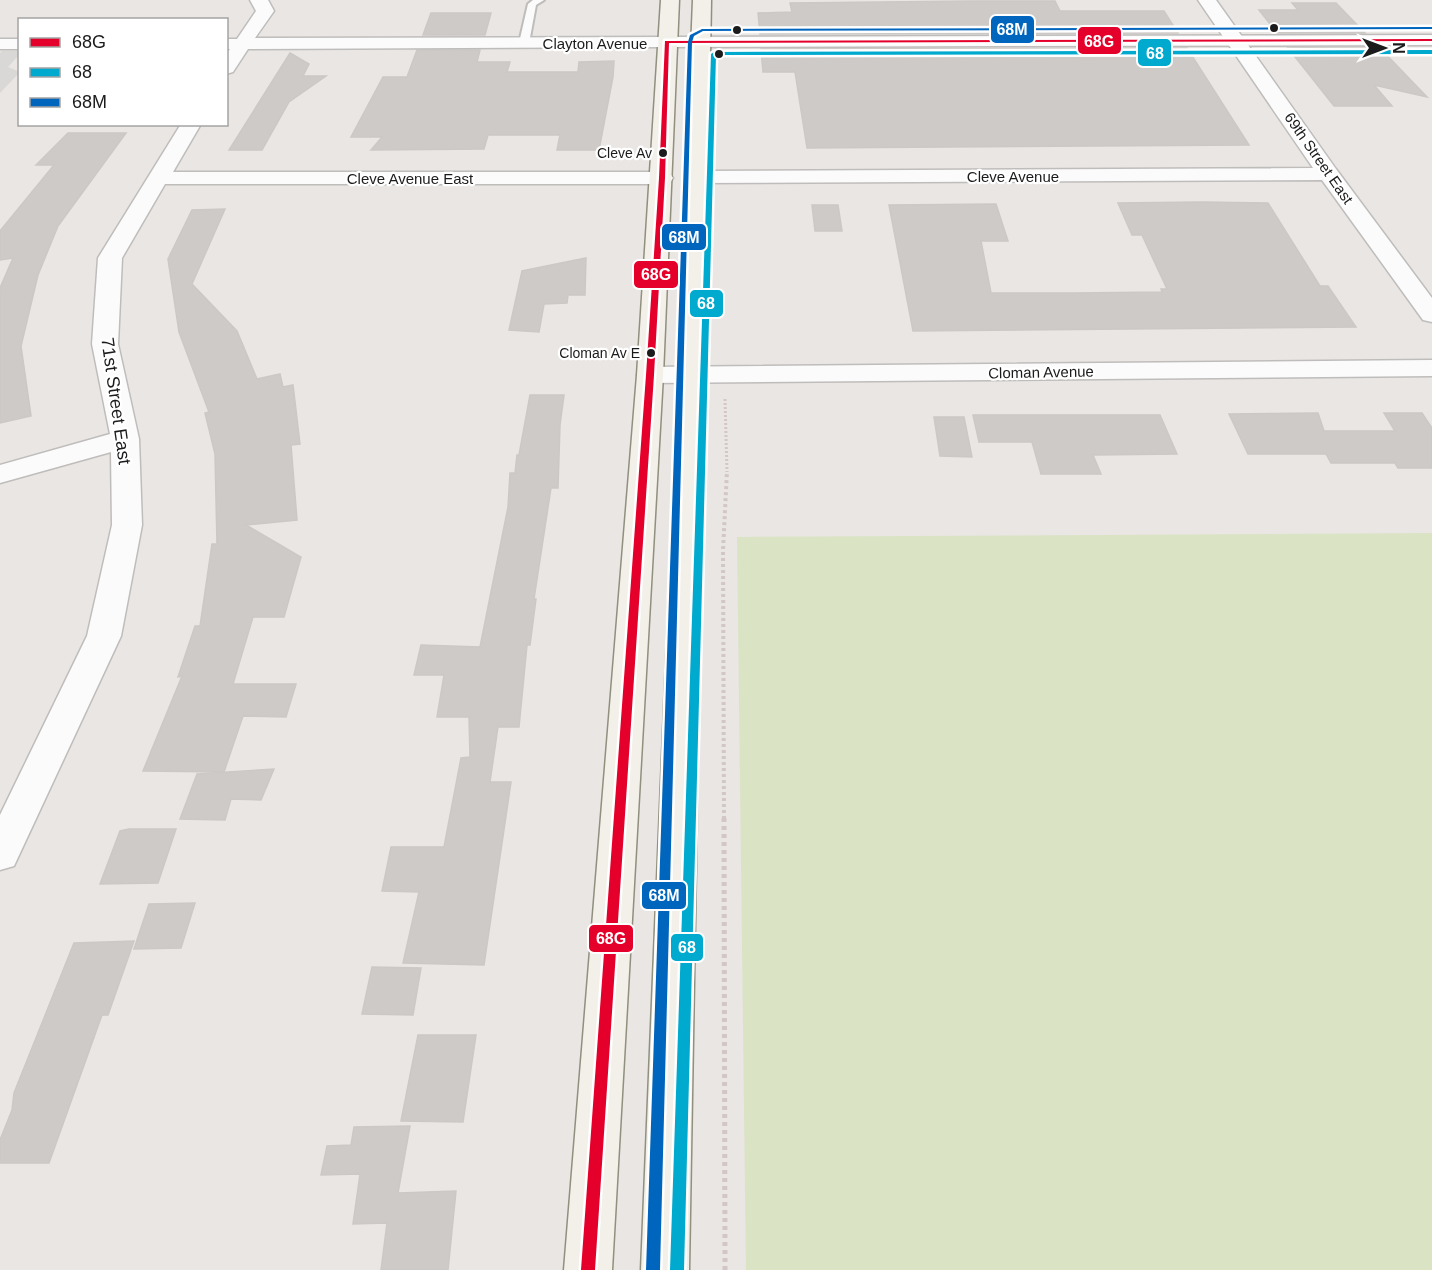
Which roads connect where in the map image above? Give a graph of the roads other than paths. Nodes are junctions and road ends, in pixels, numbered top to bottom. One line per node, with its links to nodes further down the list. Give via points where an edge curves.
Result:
1 (259, 0): 13 (street, via 265,11)
2 (540, 0): 10 (lane, via 532,4)
3 (670, 0): 8 (main road)
4 (702, 0): 9 (main road)
5 (1207, 0): 6 (street, 69th Street East)
6 (1236, 40): 7 (street, Clayton Avenue); 9 (street, Clayton Avenue); 16 (street, 69th Street East)
7 (1432, 40)
8 (667, 42): 9 (street, Clayton Avenue); 10 (street, Clayton Avenue); 19 (main road)
9 (702, 42): 17 (main road)
10 (524, 43): 13 (street, Clayton Avenue)
11 (0, 44): 12 (street)
12 (18, 44)
13 (234, 44): 14 (street)
14 (228, 62)
15 (190, 126): 18 (street, 71st Street East)
16 (1328, 174): 17 (street, Cleve Avenue); 20 (street, 69th Street East)
17 (698, 177): 24 (main road)
18 (157, 178): 19 (street, Cleve Avenue East); 25 (street, 71st Street East, via 110,258 105,344)
19 (662, 178): 23 (main road)
20 (1424, 294): 21 (street, 69th Street East)
21 (1432, 315)
22 (1432, 368): 24 (street, Cloman Avenue)
23 (650, 375): 24 (street, Cloman Avenue); 28 (main road)
24 (707, 375): 29 (main road)
25 (125, 439): 26 (street); 27 (street, 71st Street East, via 127,525 104,636)
26 (0, 474)
27 (0, 854)
28 (588, 1270)
29 (665, 1270)

